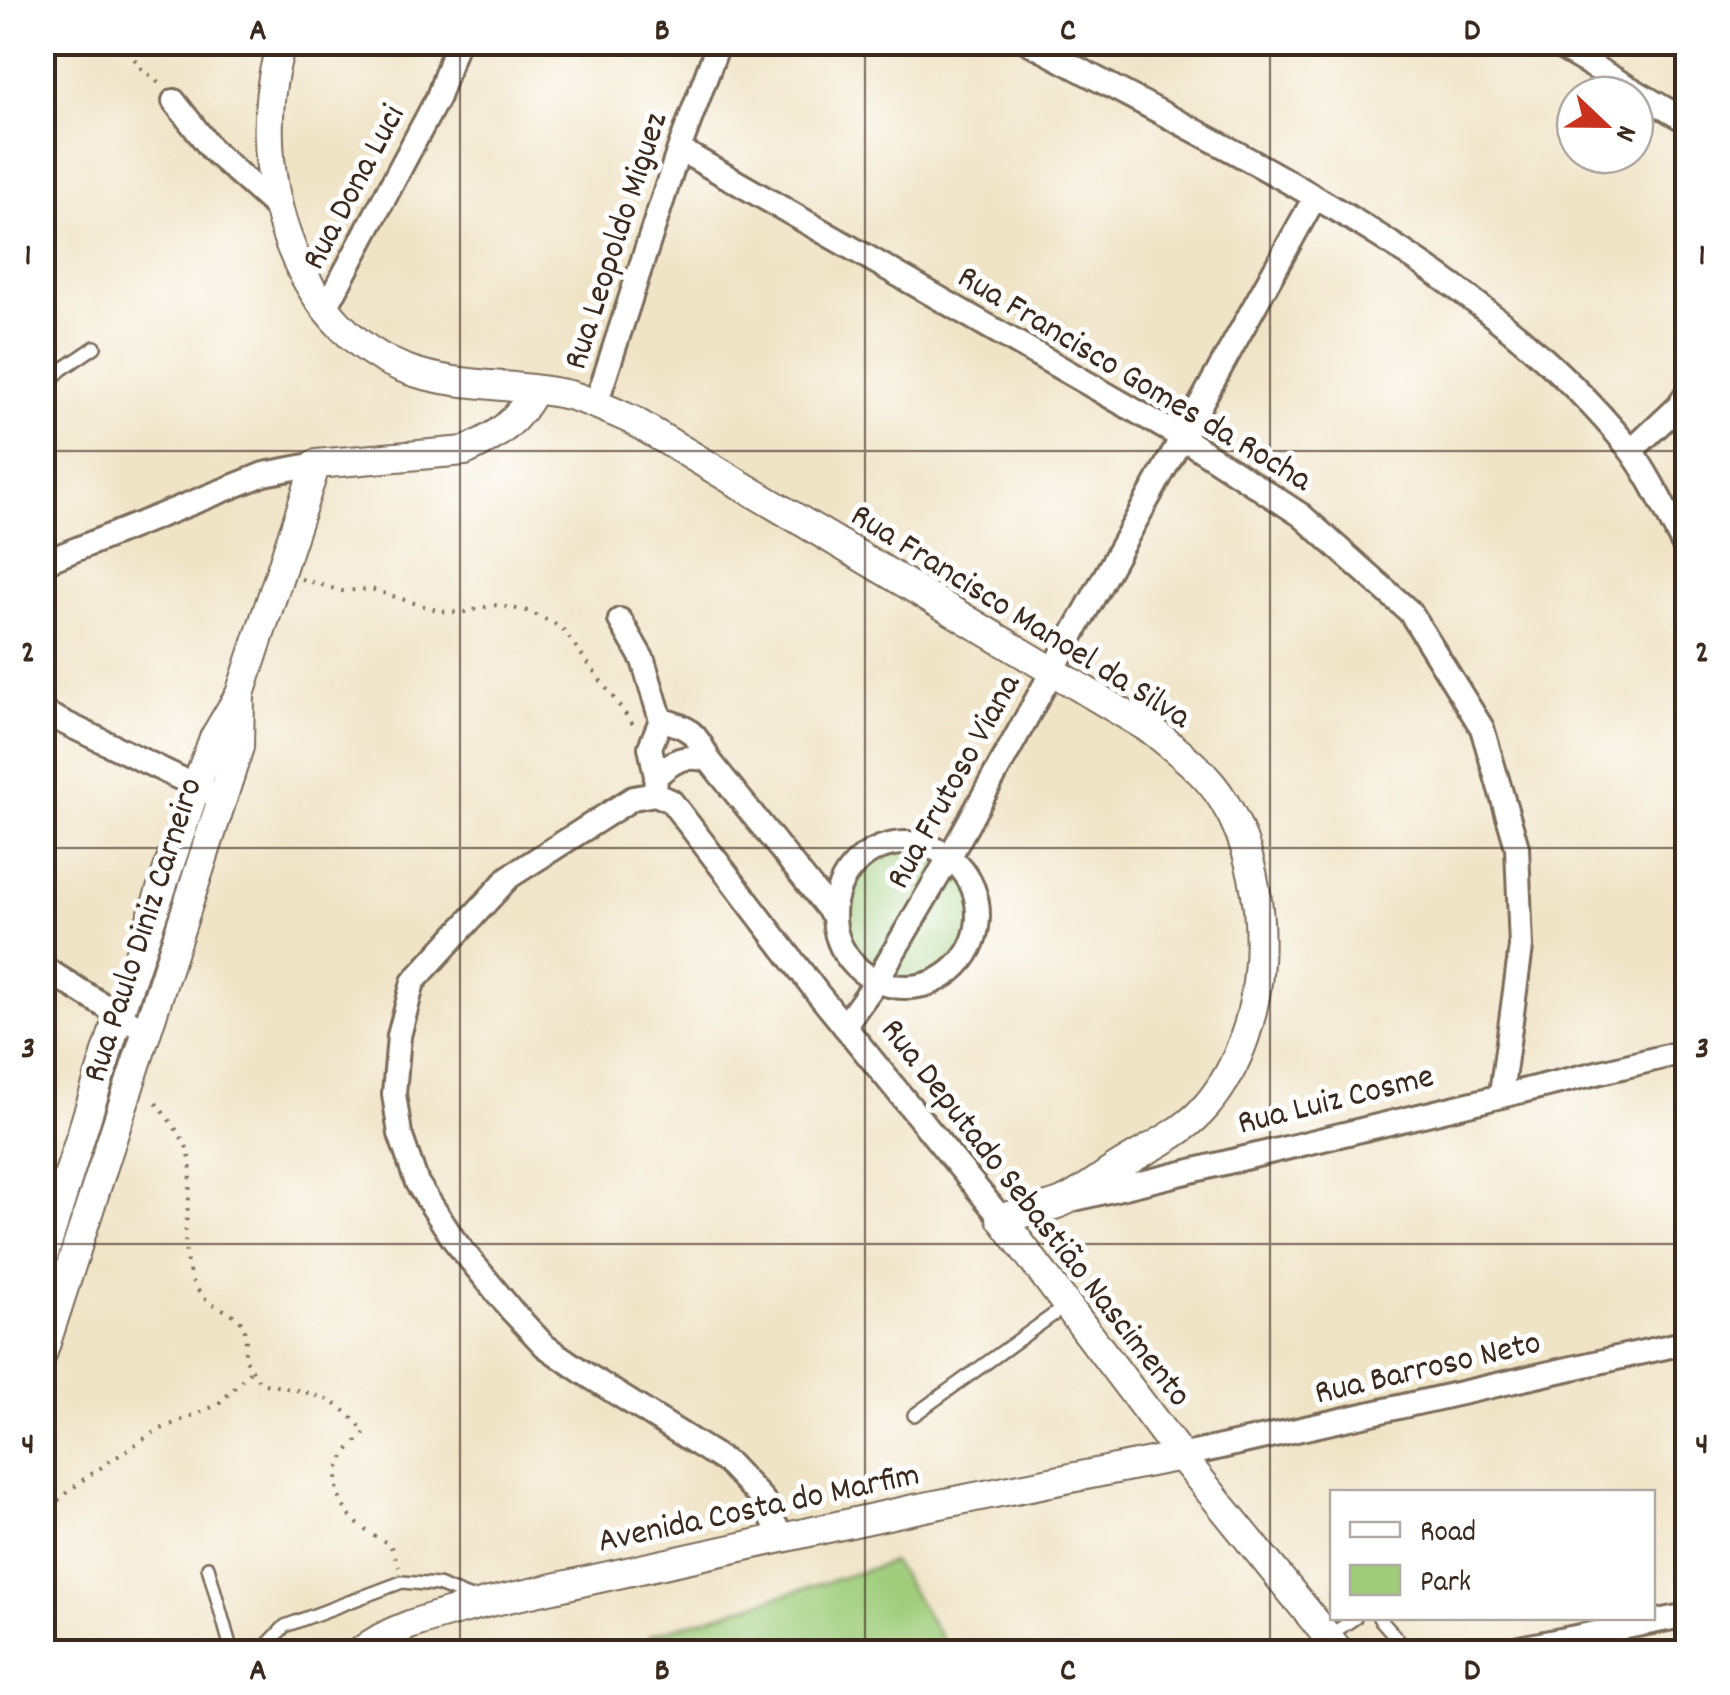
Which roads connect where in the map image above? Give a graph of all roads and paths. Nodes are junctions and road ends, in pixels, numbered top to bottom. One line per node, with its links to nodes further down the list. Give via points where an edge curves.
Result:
1 (54, 42): 8 (path)
2 (122, 42): 9 (path)
3 (282, 42): 13 (street, Rua Francisco Manoel da Silva, via 269,146)
4 (457, 42): 14 (street, Rua Dona Luci, via 438,97)
5 (719, 42): 11 (street, Rua Leopoldo Miguez)
6 (1028, 42): 12 (street)
7 (1551, 42): 10 (street)
8 (42, 53)
9 (174, 101): 13 (street, via 212,150)
10 (1688, 122)
11 (679, 149): 19 (street, Rua Leopoldo Miguez); 20 (street, Rua Francisco Gomes da Rocha)
12 (1315, 197): 20 (street, Rua Frutoso Viana); 21 (street, via 1444,280 1568,378)
13 (277, 208): 14 (street, Rua Francisco Manoel da Silva, via 286,238)
14 (327, 306): 17 (street, Rua Francisco Manoel da Silva, via 375,355 411,371)
15 (95, 347): 16 (lane)
16 (42, 389)
17 (534, 390): 19 (street, Rua Francisco Manoel da Silva); 22 (street, via 510,424 465,451)
18 (1685, 402): 21 (street)
19 (596, 404): 27 (street, Rua Francisco Manoel da Silva)
20 (1180, 437): 27 (street, Rua Frutoso Viana); 42 (street, Rua Francisco Gomes da Rocha, via 1300,515 1410,612 1482,728 1517,846 1521,947)
21 (1631, 451): 23 (street)
22 (316, 464): 24 (street, via 264,474); 25 (street, Rua Paulo Diniz Carneiro)
23 (1688, 553)
24 (42, 563)
25 (278, 573): 30 (path, via 342,591 370,589 439,611 494,605 528,611 562,628); 33 (street, Rua Paulo Diniz Carneiro, via 240,694 214,738)
26 (620, 620): 29 (street, via 643,660)
27 (1052, 672): 34 (street, Rua Frutoso Viana); 44 (street, Rua Francisco Manoel da Silva, via 1153,731 1222,798 1255,878 1259,935 1251,1015 1224,1083 1198,1115)
28 (42, 712): 33 (street)
29 (661, 720): 30 (street); 31 (street, via 697,734)
30 (650, 748): 32 (street)
31 (709, 760): 32 (street, via 676,758); 35 (street)
32 (655, 785): 39 (street, Rua Deputado Sebastião Nascimento); 54 (street, via 509,878 413,982 397,1055 400,1134 416,1183 512,1311 584,1374 729,1464 763,1500)
33 (209, 792): 38 (street, Rua Paulo Diniz Carneiro); 40 (street, Rua Paulo Diniz Carneiro)
34 (950, 856): 35 (street, via 926,844 892,842 862,856 841,883); 37 (street, Rua Frutoso Viana); 37 (street, via 973,886 978,918 969,949 933,982)
35 (834, 916): 37 (street, via 840,943)
36 (42, 968): 38 (street)
37 (876, 982): 39 (street, Rua Frutoso Viana)
38 (119, 1014): 40 (street); 46 (street, Rua Paulo Diniz Carneiro)
39 (844, 1026): 45 (street, Rua Deputado Sebastião Nascimento)
40 (145, 1031): 49 (street, Rua Paulo Diniz Carneiro)
41 (1688, 1051): 42 (street, Rua Luiz Cosme)
42 (1501, 1094): 44 (street, Rua Luiz Cosme)
43 (156, 1103): 50 (path, via 188,1150 185,1245 193,1284 245,1327 244,1356)
44 (1062, 1202): 45 (street, Rua Luiz Cosme)
45 (1001, 1218): 47 (street, Rua Deputado Sebastião Nascimento)
46 (42, 1260)
47 (1067, 1305): 51 (lane); 52 (street, Rua Deputado Sebastião Nascimento)
48 (1688, 1342): 52 (street, Rua Barroso Neto)
49 (42, 1355)
50 (252, 1369): 53 (path, via 219,1404 154,1432); 56 (path, via 260,1383 315,1394 350,1412 365,1433 339,1467 338,1492 366,1534 390,1544)
51 (914, 1415)
52 (1181, 1456): 54 (street, Avenida Costa do Marfim); 61 (street, Rua Deputado Sebastião Nascimento)
53 (42, 1514)
54 (782, 1538): 57 (street, Avenida Costa do Marfim)
55 (208, 1567): 62 (lane)
56 (402, 1582): 57 (lane, via 438,1585); 63 (lane, via 286,1626 263,1649)
57 (486, 1603): 64 (street, Avenida Costa do Marfim, via 425,1620)
58 (1688, 1615): 66 (street)
59 (1353, 1620): 61 (lane)
60 (1381, 1620): 65 (lane)
61 (1334, 1645)
62 (232, 1652)
63 (242, 1652)
64 (360, 1652)
65 (1408, 1652)
66 (1499, 1652)

